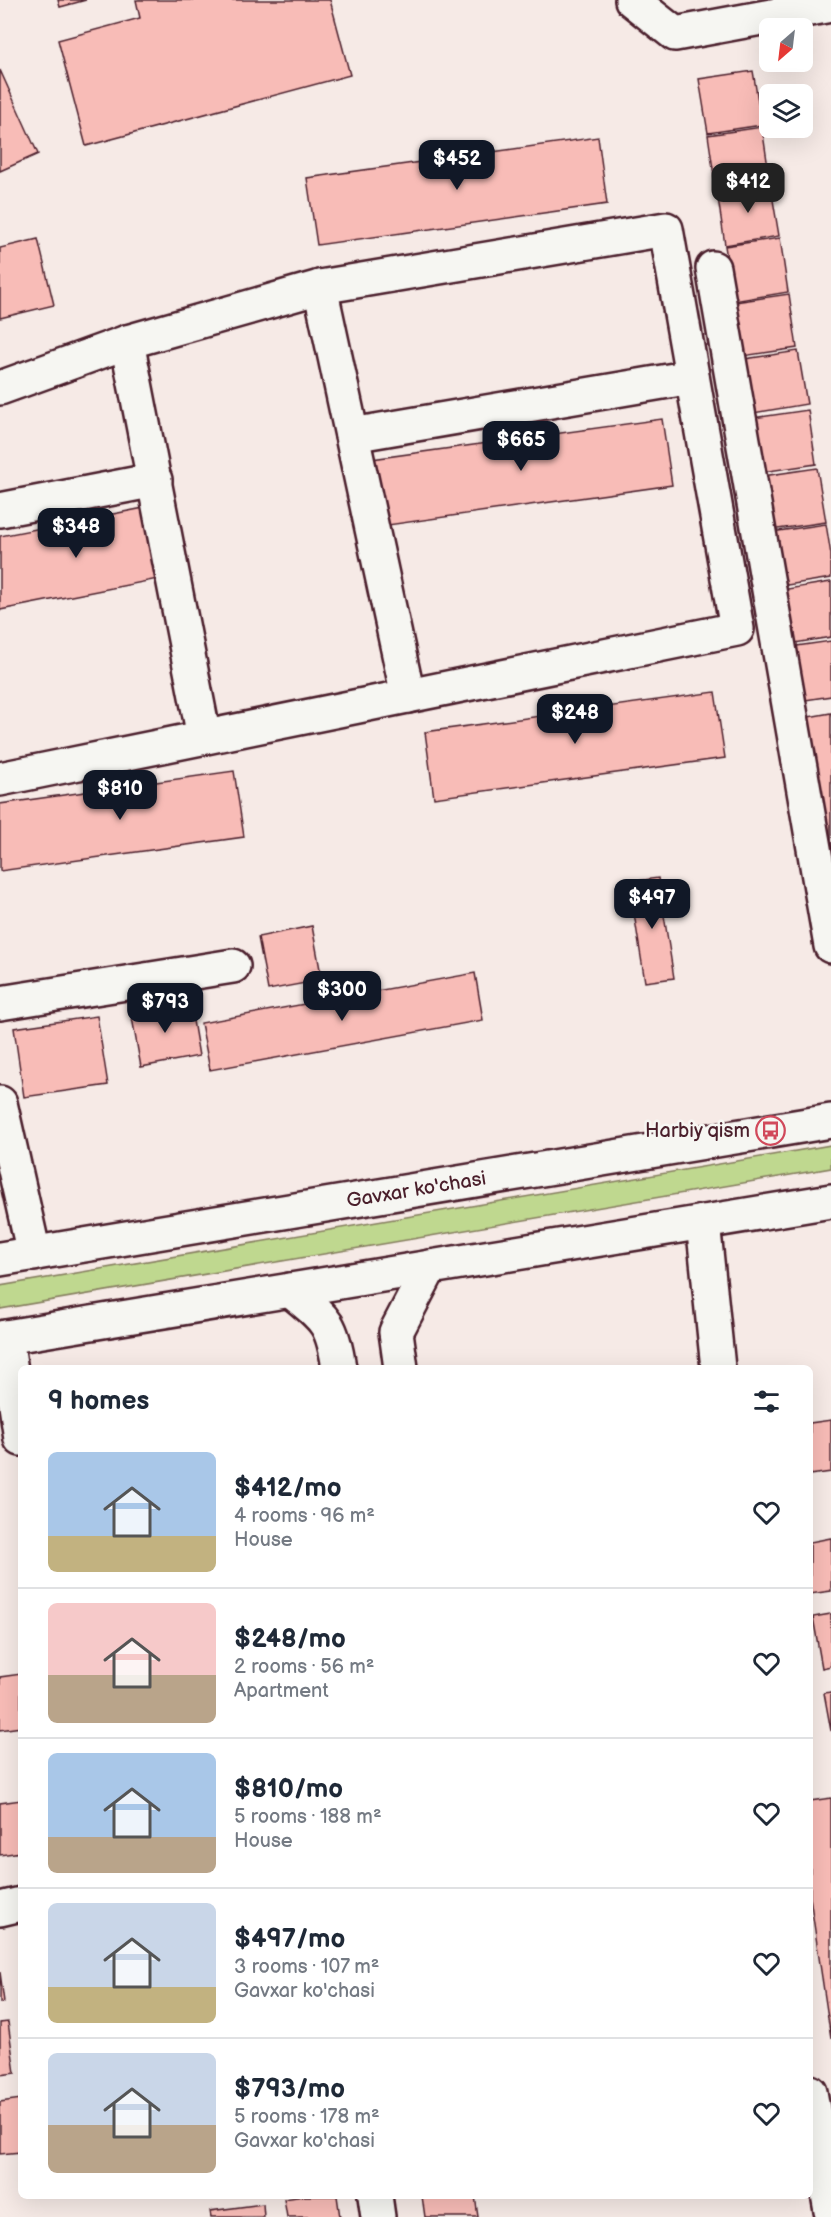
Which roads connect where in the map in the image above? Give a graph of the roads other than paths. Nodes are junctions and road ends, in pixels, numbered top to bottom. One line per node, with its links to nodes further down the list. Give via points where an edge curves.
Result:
1 (632, 0): 2 (main road, via 675,34)
2 (831, 5)
3 (713, 268): 14 (main road)
4 (320, 287): 5 (main road); 6 (main road, via 666,229); 8 (main road)
5 (127, 342): 7 (main road); 9 (main road)
6 (692, 377): 8 (main road); 11 (main road, via 737,629)
7 (0, 388)
8 (352, 435): 11 (main road)
9 (155, 480): 10 (main road); 12 (main road)
10 (0, 510)
11 (408, 696): 12 (main road)
12 (204, 737): 13 (main road)
13 (0, 779)
14 (831, 946)
15 (233, 966): 16 (main road)
16 (0, 1003)
17 (0, 1103): 21 (main road)
18 (831, 1121): 21 (main road, Gavxar ko'chasi)
19 (831, 1201): 20 (main road)
20 (703, 1221): 23 (main road); 28 (main road)
21 (34, 1254): 22 (main road, Gavxar ko'chasi)
22 (0, 1259)
23 (430, 1267): 24 (main road); 27 (main road, via 396,1332)
24 (290, 1290): 25 (main road); 26 (main road, via 323,1317 334,1339)
25 (3, 1337): 29 (main road)
26 (338, 1365)
27 (401, 1365)
28 (718, 1365)
29 (18, 1422)
30 (18, 1905): 31 (main road)
31 (0, 1909)
32 (813, 2109): 34 (main road)
33 (375, 2199): 35 (main road)
34 (831, 2211)
35 (378, 2217)

